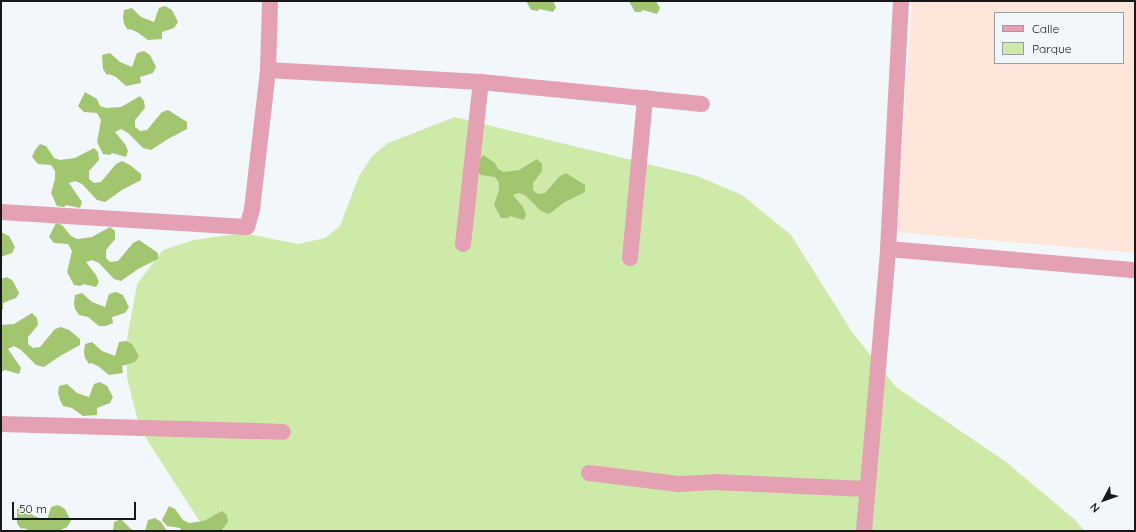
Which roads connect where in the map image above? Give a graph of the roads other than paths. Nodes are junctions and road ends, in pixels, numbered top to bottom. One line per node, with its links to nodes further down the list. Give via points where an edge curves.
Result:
1 (270, 1): 3 (street)
2 (901, 1): 9 (street)
3 (268, 70): 4 (street); 7 (street, via 252,209 246,227)
4 (481, 82): 5 (street); 8 (street)
5 (645, 98): 6 (street); 10 (street)
6 (702, 104)
7 (1, 212)
8 (463, 244)
9 (888, 249): 11 (street); 15 (street)
10 (630, 258)
11 (1135, 270)
12 (1, 424): 13 (street)
13 (283, 432)
14 (589, 473): 15 (street, via 678,484 714,482)
15 (866, 489): 16 (street)
16 (864, 531)

